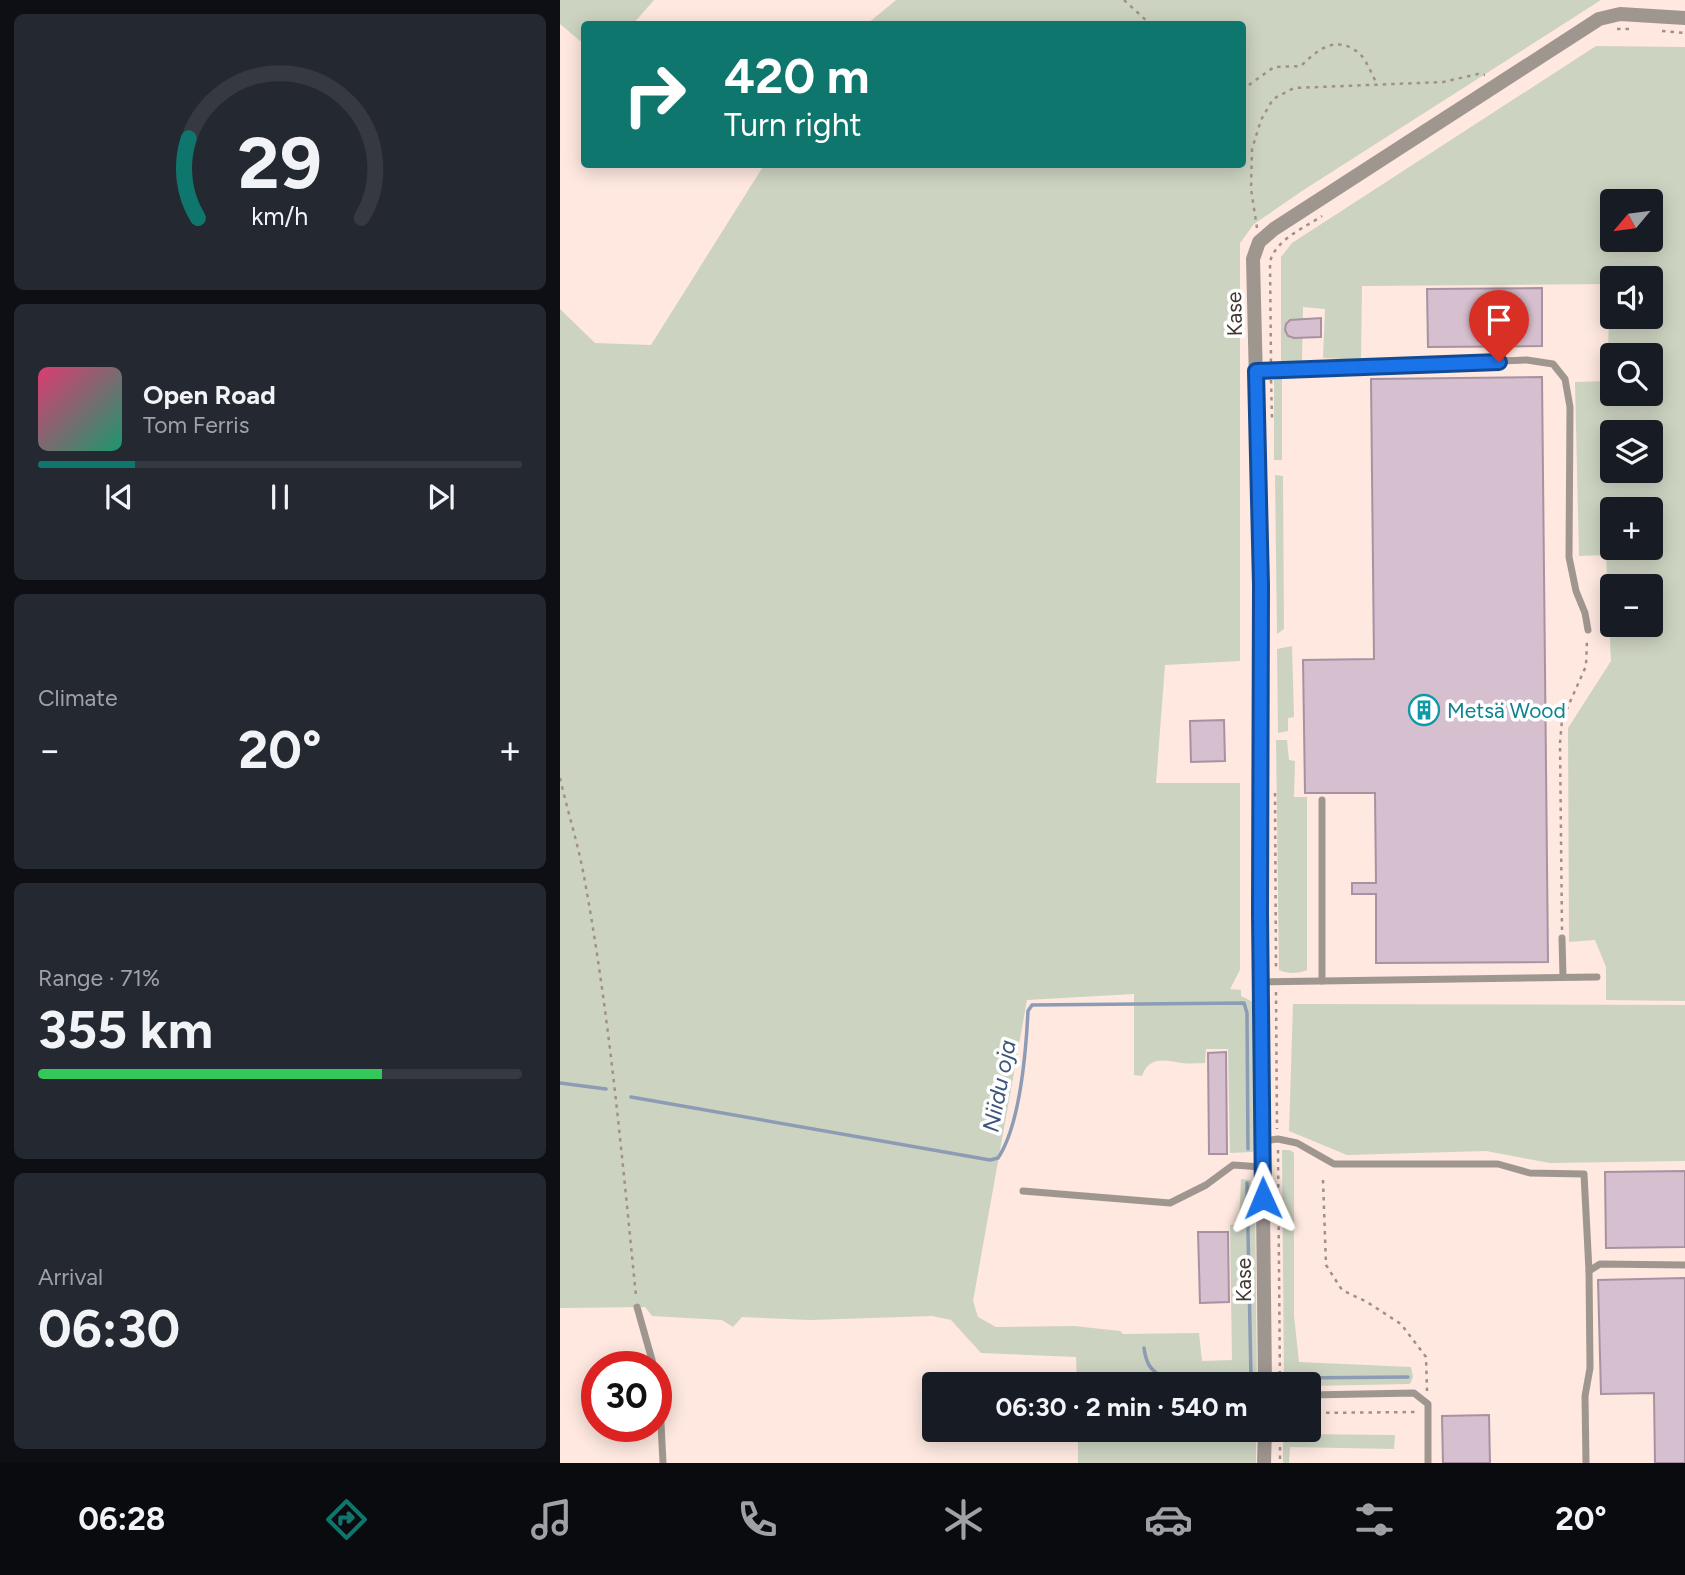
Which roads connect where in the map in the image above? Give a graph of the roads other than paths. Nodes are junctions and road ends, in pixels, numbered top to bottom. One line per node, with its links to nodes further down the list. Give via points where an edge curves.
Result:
1 (1685, 18): 2 (street, Kase, via 1620,15 1599,19 1273,229 1259,242 1253,259)
2 (1256, 371): 3 (lane, via 1527,360 1553,364 1565,379 1570,407 1569,557); 9 (street, Kase)
3 (1588, 630)
4 (1322, 800): 8 (lane)
5 (1562, 937): 6 (lane)
6 (1563, 977): 7 (lane); 8 (lane)
7 (1597, 977)
8 (1322, 981): 9 (lane)
9 (1261, 982): 10 (street, Kase)
10 (1270, 1140): 11 (street, Kase); 14 (lane, via 1297,1143 1334,1164 1498,1164 1530,1173 1584,1174)
11 (1263, 1167): 12 (lane, via 1233,1165 1170,1203); 17 (street, Kase)
12 (1023, 1191)
13 (1685, 1265): 14 (lane, via 1600,1264)
14 (1589, 1271): 24 (lane)
15 (637, 1307): 16 (lane)
16 (649, 1351)
17 (1265, 1372)
18 (1321, 1395): 23 (lane, via 1415,1393 1428,1404)
19 (662, 1442): 21 (lane)
20 (1265, 1442): 22 (street)
21 (663, 1463)
22 (1265, 1463)
23 (1428, 1463)
24 (1586, 1463)

